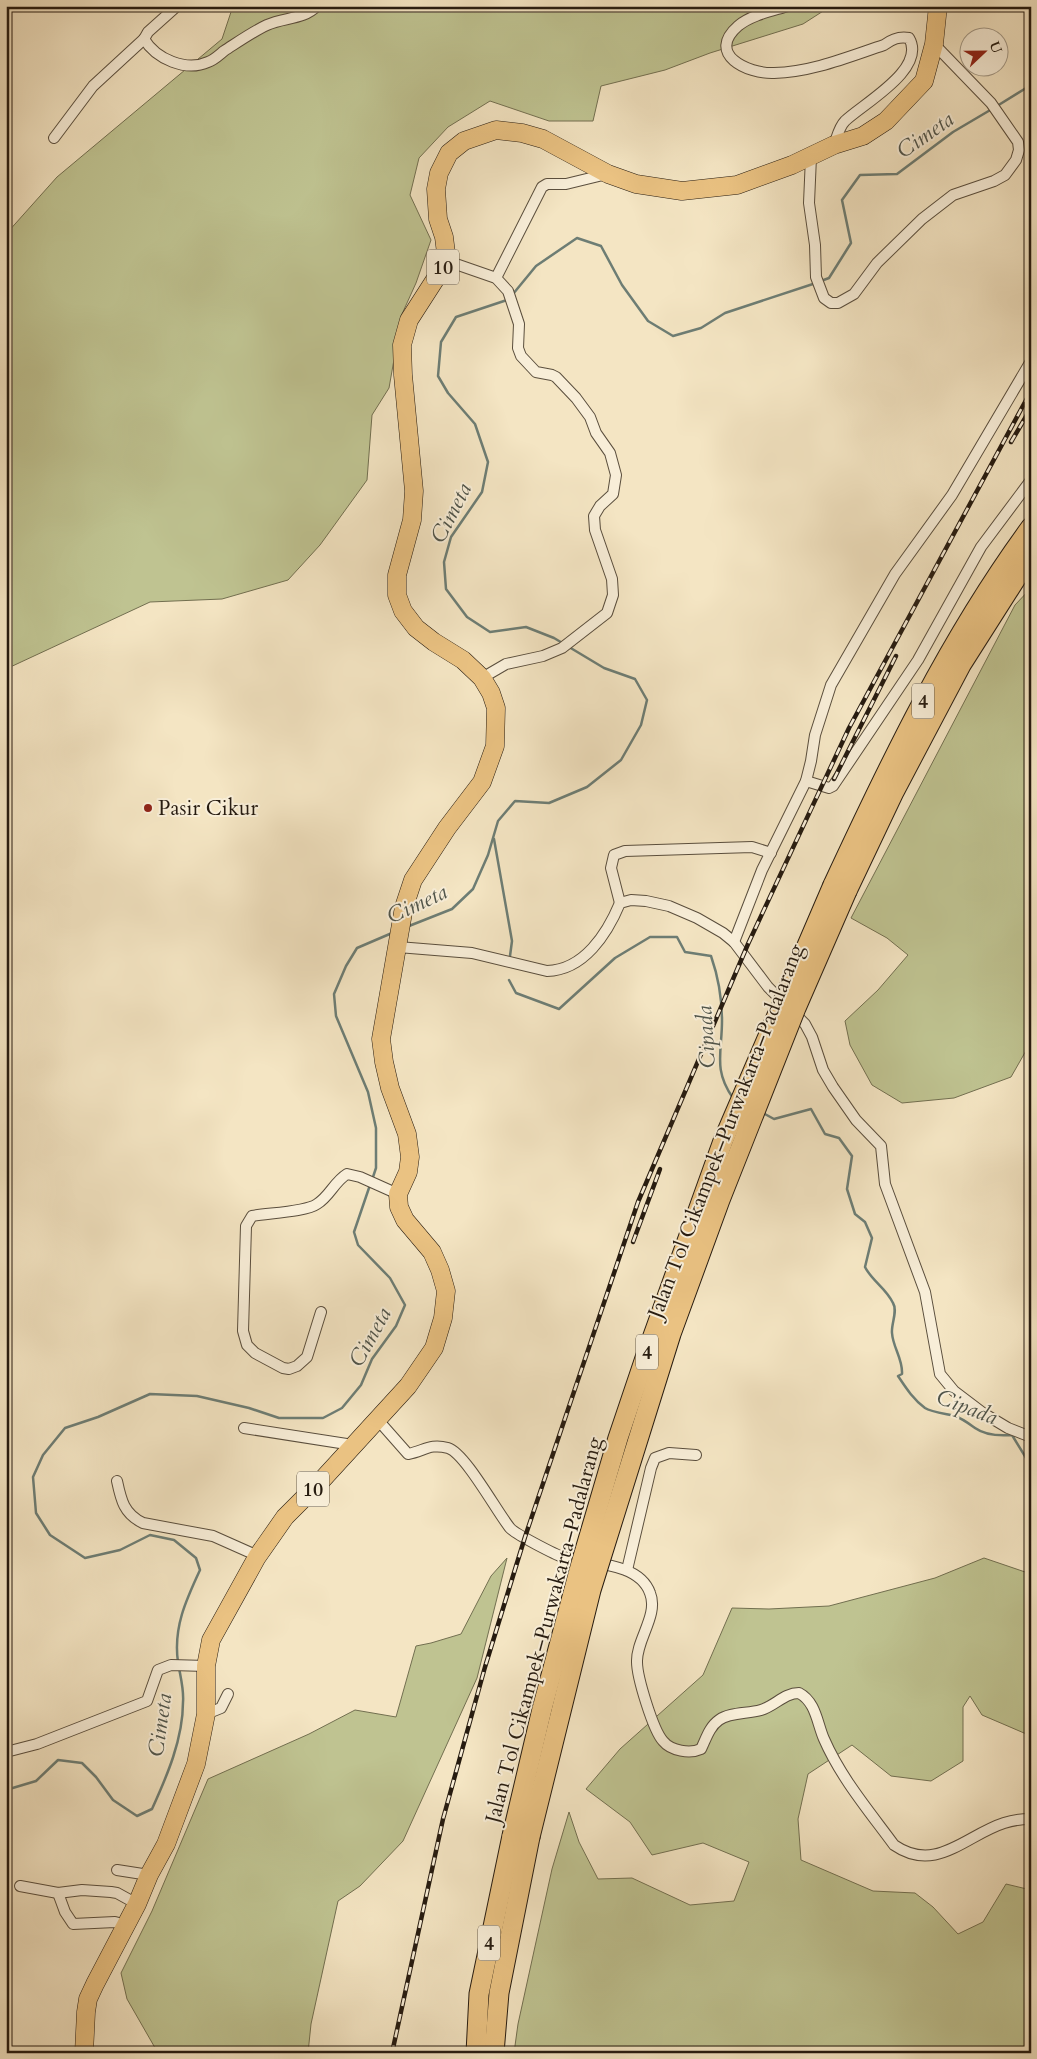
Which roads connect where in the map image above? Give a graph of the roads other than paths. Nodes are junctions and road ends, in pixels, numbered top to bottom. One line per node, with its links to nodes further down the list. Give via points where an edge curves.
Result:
1 (177, 6): 5 (street)
2 (317, 6): 5 (street, via 309,14 269,24 209,62 196,65 176,64 150,48)
3 (788, 6): 8 (street, via 740,24 726,42 729,55 739,64 756,70 772,73 806,71 898,38 909,38 912,43 913,53 903,70 889,86 843,122)
4 (938, 6): 6 (highway, 10)
5 (144, 39): 7 (street, via 93,86)
6 (934, 44): 8 (highway, 10, via 924,81 886,121 863,136); 9 (street, via 991,103 1020,150 1005,175 953,195 922,218 877,263 854,294 838,303 830,303 824,298 816,277 810,203)
7 (54, 138)
8 (834, 146): 9 (highway, 10)
9 (811, 157): 10 (highway, 10, via 737,185 682,191 636,184)
10 (608, 174): 11 (highway, 10, via 543,140 522,133 496,130 464,141 448,153 436,189 438,219); 12 (street, via 542,187)
11 (447, 261): 12 (street); 17 (highway, 10, via 410,320 402,345 414,491 412,520 397,575 397,595 403,611 416,628 463,660)
12 (496, 278): 17 (street, via 508,291 514,308 519,324 521,356 536,372 556,377 576,398 610,453 616,475 613,494 594,516 595,530 612,579 613,595 607,613 562,648 506,664)
13 (1031, 361): 18 (street, via 952,495 895,574 830,685)
14 (1031, 480): 18 (street, via 981,547 918,660 833,786 828,788)
15 (1031, 527): 20 (highway, Jalan Tol Cikampek–Purwakarta–Padalarang / 4, via 976,608 924,699 871,804)
16 (1031, 554): 20 (highway, Jalan Tol Cikampek–Purwakarta–Padalarang / 4, via 961,665)
17 (482, 678): 22 (highway, 10, via 496,708 494,746 489,764 482,782 413,880 404,907)
18 (806, 781): 19 (street)
19 (771, 853): 21 (street, via 752,847 614,855 611,868); 23 (street)
20 (840, 888): 39 (highway, Jalan Tol Cikampek–Purwakarta–Padalarang / 4, bridge, via 724,1141 618,1438 542,1709)
21 (620, 903): 22 (street, via 608,927 586,955 557,971); 23 (street, via 646,900 669,906 712,926)
22 (399, 942): 24 (highway, 10, via 381,1039 390,1088 401,1114 410,1157 408,1172)
23 (734, 942): 28 (street, via 758,975 805,1024 833,1087 856,1120 881,1146 885,1184 926,1292 940,1374 954,1392 983,1413)
24 (392, 1191): 25 (street, via 347,1174 316,1206 252,1216 246,1226 243,1331 247,1345 255,1354 283,1368 297,1366 307,1357); 26 (highway, 10, via 405,1220 432,1252 440,1270 446,1299 444,1318 434,1348 408,1386)
25 (321, 1312)
26 (378, 1420): 29 (highway, 10); 33 (street, via 408,1454 426,1447 450,1449 465,1463 512,1530 561,1557)
27 (244, 1428): 29 (street)
28 (1031, 1437)
29 (353, 1445): 32 (highway, 10, via 285,1517)
30 (696, 1455): 33 (street, via 669,1453 655,1458)
31 (117, 1481): 32 (street, via 124,1507 134,1519 213,1536)
32 (258, 1556): 34 (highway, 10, via 211,1640)
33 (627, 1570): 38 (street, via 640,1577 651,1594 651,1608 637,1664 650,1714 663,1741 672,1747 694,1752 701,1749 712,1726 720,1719 761,1710 787,1695 799,1693 810,1701 840,1771 894,1845 903,1852 916,1856 937,1854 1003,1823)
34 (206, 1666): 36 (highway, 10); 37 (street, via 171,1665 158,1670 147,1700 37,1744)
35 (228, 1694): 36 (street, via 221,1708)
36 (206, 1714): 41 (highway, 10, via 196,1764 166,1844)
37 (6, 1752)
38 (1031, 1819)
39 (521, 1836): 47 (highway, Jalan Tol Cikampek–Purwakarta–Padalarang / 4, via 479,1994); 48 (highway, Jalan Tol Cikampek–Purwakarta–Padalarang / 4)
40 (117, 1870): 41 (street)
41 (149, 1875): 44 (highway, 10)
42 (20, 1886): 43 (street)
43 (58, 1893): 44 (street, via 82,1890 111,1892); 45 (street, via 74,1924 115,1922)
44 (137, 1904): 45 (highway, 10)
45 (126, 1925): 46 (highway, 10, via 88,1999)
46 (84, 2053)
47 (476, 2053)
48 (494, 2053)

